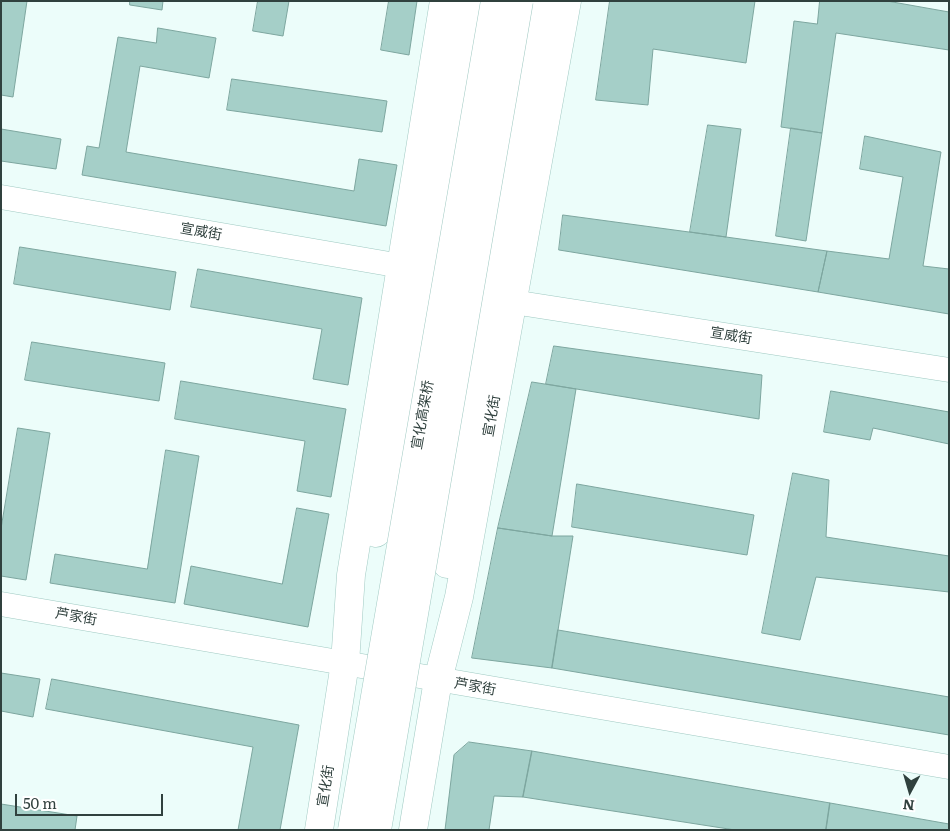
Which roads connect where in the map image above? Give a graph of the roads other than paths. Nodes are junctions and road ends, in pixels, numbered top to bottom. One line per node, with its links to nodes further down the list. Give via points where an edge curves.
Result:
1 (444, 1): 8 (highway, 宣化街)
2 (471, 1): 12 (highway, via 392,451 368,576)
3 (494, 1): 16 (highway, 宣化高架桥, bridge)
4 (519, 1): 17 (highway, 宣化高架桥, bridge)
5 (540, 1): 13 (highway, via 461,461 443,593)
6 (567, 1): 9 (highway, 宣化街)
7 (1, 197): 8 (street, 宣威街)
8 (401, 266): 12 (highway, 宣化街, via 351,575)
9 (513, 302): 10 (street, 宣威街); 13 (highway, 宣化街, via 459,597)
10 (949, 370)
11 (1, 604): 12 (street, 芦家街)
12 (345, 663): 13 (street, 芦家街); 15 (highway, 宣化街)
13 (438, 680): 14 (street, 芦家街); 18 (highway, 宣化街)
14 (949, 767)
15 (319, 830)
16 (352, 830)
17 (377, 830)
18 (413, 830)

